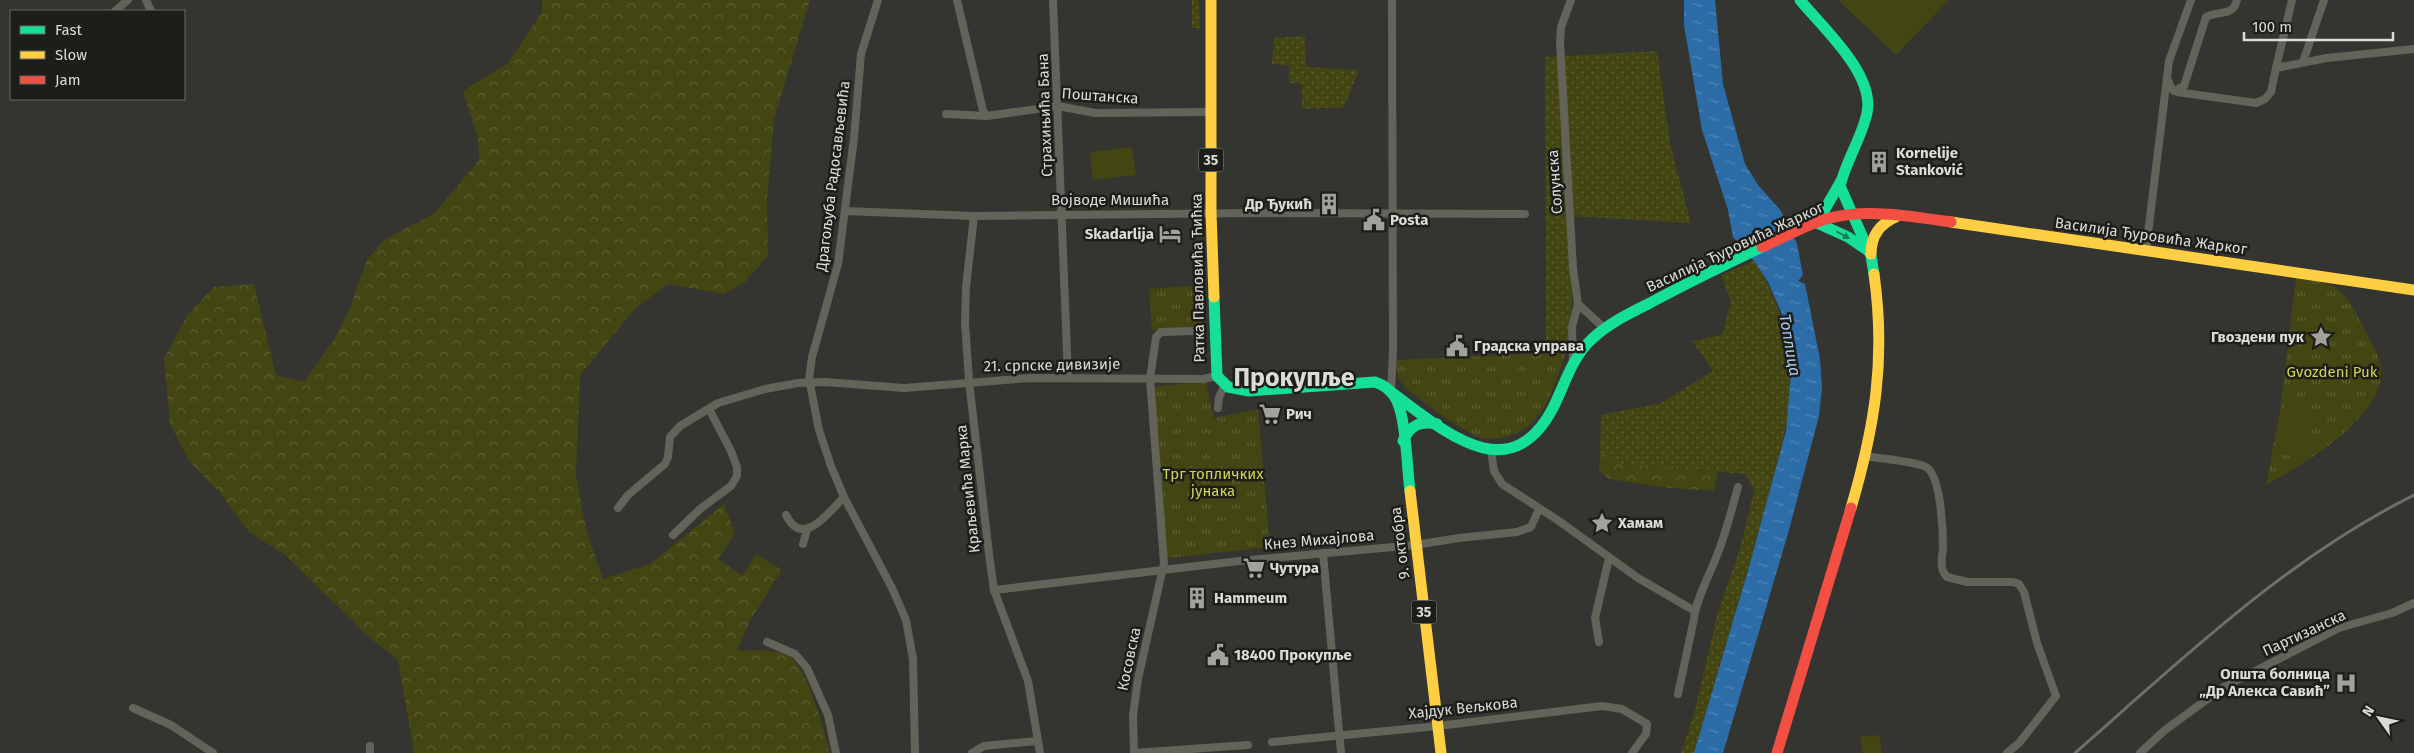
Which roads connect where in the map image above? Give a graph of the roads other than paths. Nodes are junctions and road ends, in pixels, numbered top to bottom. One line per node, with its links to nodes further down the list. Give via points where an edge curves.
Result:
1 (128, 0): 13 (street)
2 (878, 0): 24 (street, Драгољуба Радосављевића, via 861,54)
3 (957, 0): 22 (street, via 983,111)
4 (1053, 0): 19 (street, Страхињића Бана)
5 (1211, 0): 20 (main road, Ратка Павловића Ћићка / 35)
6 (1392, 0): 28 (street)
7 (1571, 0): 36 (street, Солунска, via 1563,20 1560,43 1573,268)
8 (1800, 0): 23 (main road, via 1857,68 1867,93 1867,113)
9 (2191, 0): 17 (street)
10 (2237, 0): 18 (street, via 2228,13 2206,17 2184,86)
11 (2292, 0): 16 (street)
12 (2324, 0): 15 (street)
13 (116, 10)
14 (2414, 49): 15 (street)
15 (2303, 62): 16 (street)
16 (2276, 68): 18 (street, via 2271,92 2256,102)
17 (2167, 77): 18 (street); 33 (street)
18 (2174, 90)
19 (1058, 106): 20 (street, Поштанска, via 1096,113); 22 (street, Поштанска); 26 (street, Страхињића Бана)
20 (1212, 112): 25 (main road, Ратка Павловића Ћићка / 35)
21 (946, 114): 22 (street, Поштанска)
22 (987, 116)
23 (1841, 180): 29 (main road, via 1842,193); 32 (main road)
24 (845, 211): 30 (street, Војводе Мишића); 44 (street, Драгољуба Радосављевића, via 836,275 812,357)
25 (1211, 213): 26 (street, Војводе Мишића); 28 (street, Војводе Мишића); 40 (main road, Ратка Павловића Ћићка / 35)
26 (1062, 214): 30 (street, Војводе Мишића); 41 (street, Страхињића Бана)
27 (1525, 214): 28 (street, Војводе Мишића)
28 (1392, 215): 46 (street)
29 (1854, 215): 31 (main road, Василија Ђуровића Жарког); 32 (main road, Василија Ђуровића Жарког); 34 (main road)
30 (974, 216): 43 (street, Краљевића Марка, via 965,304)
31 (1898, 216): 33 (main road, Василија Ђуровића Жарког); 34 (main road, via 1878,229)
32 (1815, 223): 34 (main road, one-way to 34, via 1848,237); 37 (main road, Василија Ђуровића Жарког, via 1706,273)
33 (2146, 250): 35 (main road, Василија Ђуровића Жарког)
34 (1869, 253): 52 (main road, via 1877,297 1879,358 1876,404)
35 (2414, 290)
36 (1578, 304): 37 (street); 39 (street, Солунска, via 1572,327)
37 (1604, 328): 39 (main road, Василија Ђуровића Жарког, via 1586,344)
38 (1195, 331): 42 (street, via 1158,334)
39 (1573, 362): 51 (main road, Василија Ђуровића Жарког, via 1541,429 1523,444 1510,449)
40 (1217, 376): 42 (street, 21. српске дивизије); 45 (main road)
41 (1068, 378): 42 (street, 21. српске дивизије); 43 (street, 21. српске дивизије)
42 (1150, 379): 64 (street)
43 (969, 381): 44 (street, 21. српске дивизије, via 904,388 837,382); 65 (street, Краљевића Марка)
44 (810, 384): 47 (street, 21. српске дивизије, via 798,383 744,394); 54 (street, Драгољуба Радосављевића, via 823,443)
45 (1226, 385): 46 (main road, via 1249,391 1371,382); 48 (street)
46 (1391, 392): 49 (main road, Василија Ђуровића Жарког); 50 (main road, 9. октобра / 35, via 1398,404)
47 (709, 408): 55 (street, 21. српске дивизије, via 672,434 665,464); 59 (street, via 731,450 737,476 731,486 700,509)
48 (1218, 408)
49 (1437, 424): 50 (main road, via 1416,423); 51 (main road, Василија Ђуровића Жарког, via 1471,446)
50 (1403, 441): 61 (main road, 9. октобра / 35)
51 (1491, 450): 56 (street, via 1498,478)
52 (1866, 456): 86 (main road); 87 (street, via 1922,465 1932,471 1938,488 1944,574 1962,582 2013,582 2024,592 2037,643 2056,696 2019,743)
53 (1738, 486): 67 (street, via 1724,536)
54 (844, 497): 58 (street); 79 (street, Драгољуба Радосављевића, via 906,620 913,659)
55 (618, 508)
56 (1539, 509): 61 (street, Кнез Михајлова, via 1530,527 1524,530); 63 (street)
57 (786, 515): 58 (street, via 801,529)
58 (807, 530): 60 (street)
59 (674, 535)
60 (803, 544)
61 (1415, 545): 62 (street, Кнез Михајлова); 72 (main road, 9. октобра / 35)
62 (1323, 554): 64 (street, Кнез Михајлова); 73 (street)
63 (1609, 558): 67 (street, via 1656,591); 69 (street, via 1595,618)
64 (1163, 571): 65 (street, Кнез Михајлова); 82 (street, Косовска, via 1136,685)
65 (994, 590): 74 (street, Краљевића Марка, via 1028,681)
66 (2414, 603): 88 (street, Партизанска, via 2392,613 2339,628 2224,687)
67 (1693, 610): 70 (street, via 1694,619)
68 (767, 642): 78 (street, via 795,654 807,668 828,715)
69 (1599, 642)
70 (1678, 694)
71 (134, 708): 77 (street, via 171,725)
72 (1438, 726): 73 (street, Хајдук Вељкова); 84 (main road, 9. октобра / 35); 85 (street, Хајдук Вељкова, via 1602,706 1627,711 1644,720 1647,728)
73 (1339, 734): 75 (street, Хајдук Вељкова); 83 (street)
74 (1037, 741): 80 (street, via 984,746); 81 (street, Краљевића Марка)
75 (1272, 742)
76 (1248, 745): 82 (street)
77 (213, 753)
78 (836, 753)
79 (915, 753)
80 (972, 753)
81 (1040, 753)
82 (1134, 753)
83 (1341, 753)
84 (1441, 753)
85 (1632, 753)
86 (1778, 753)
87 (2007, 753)
88 (2140, 753)

